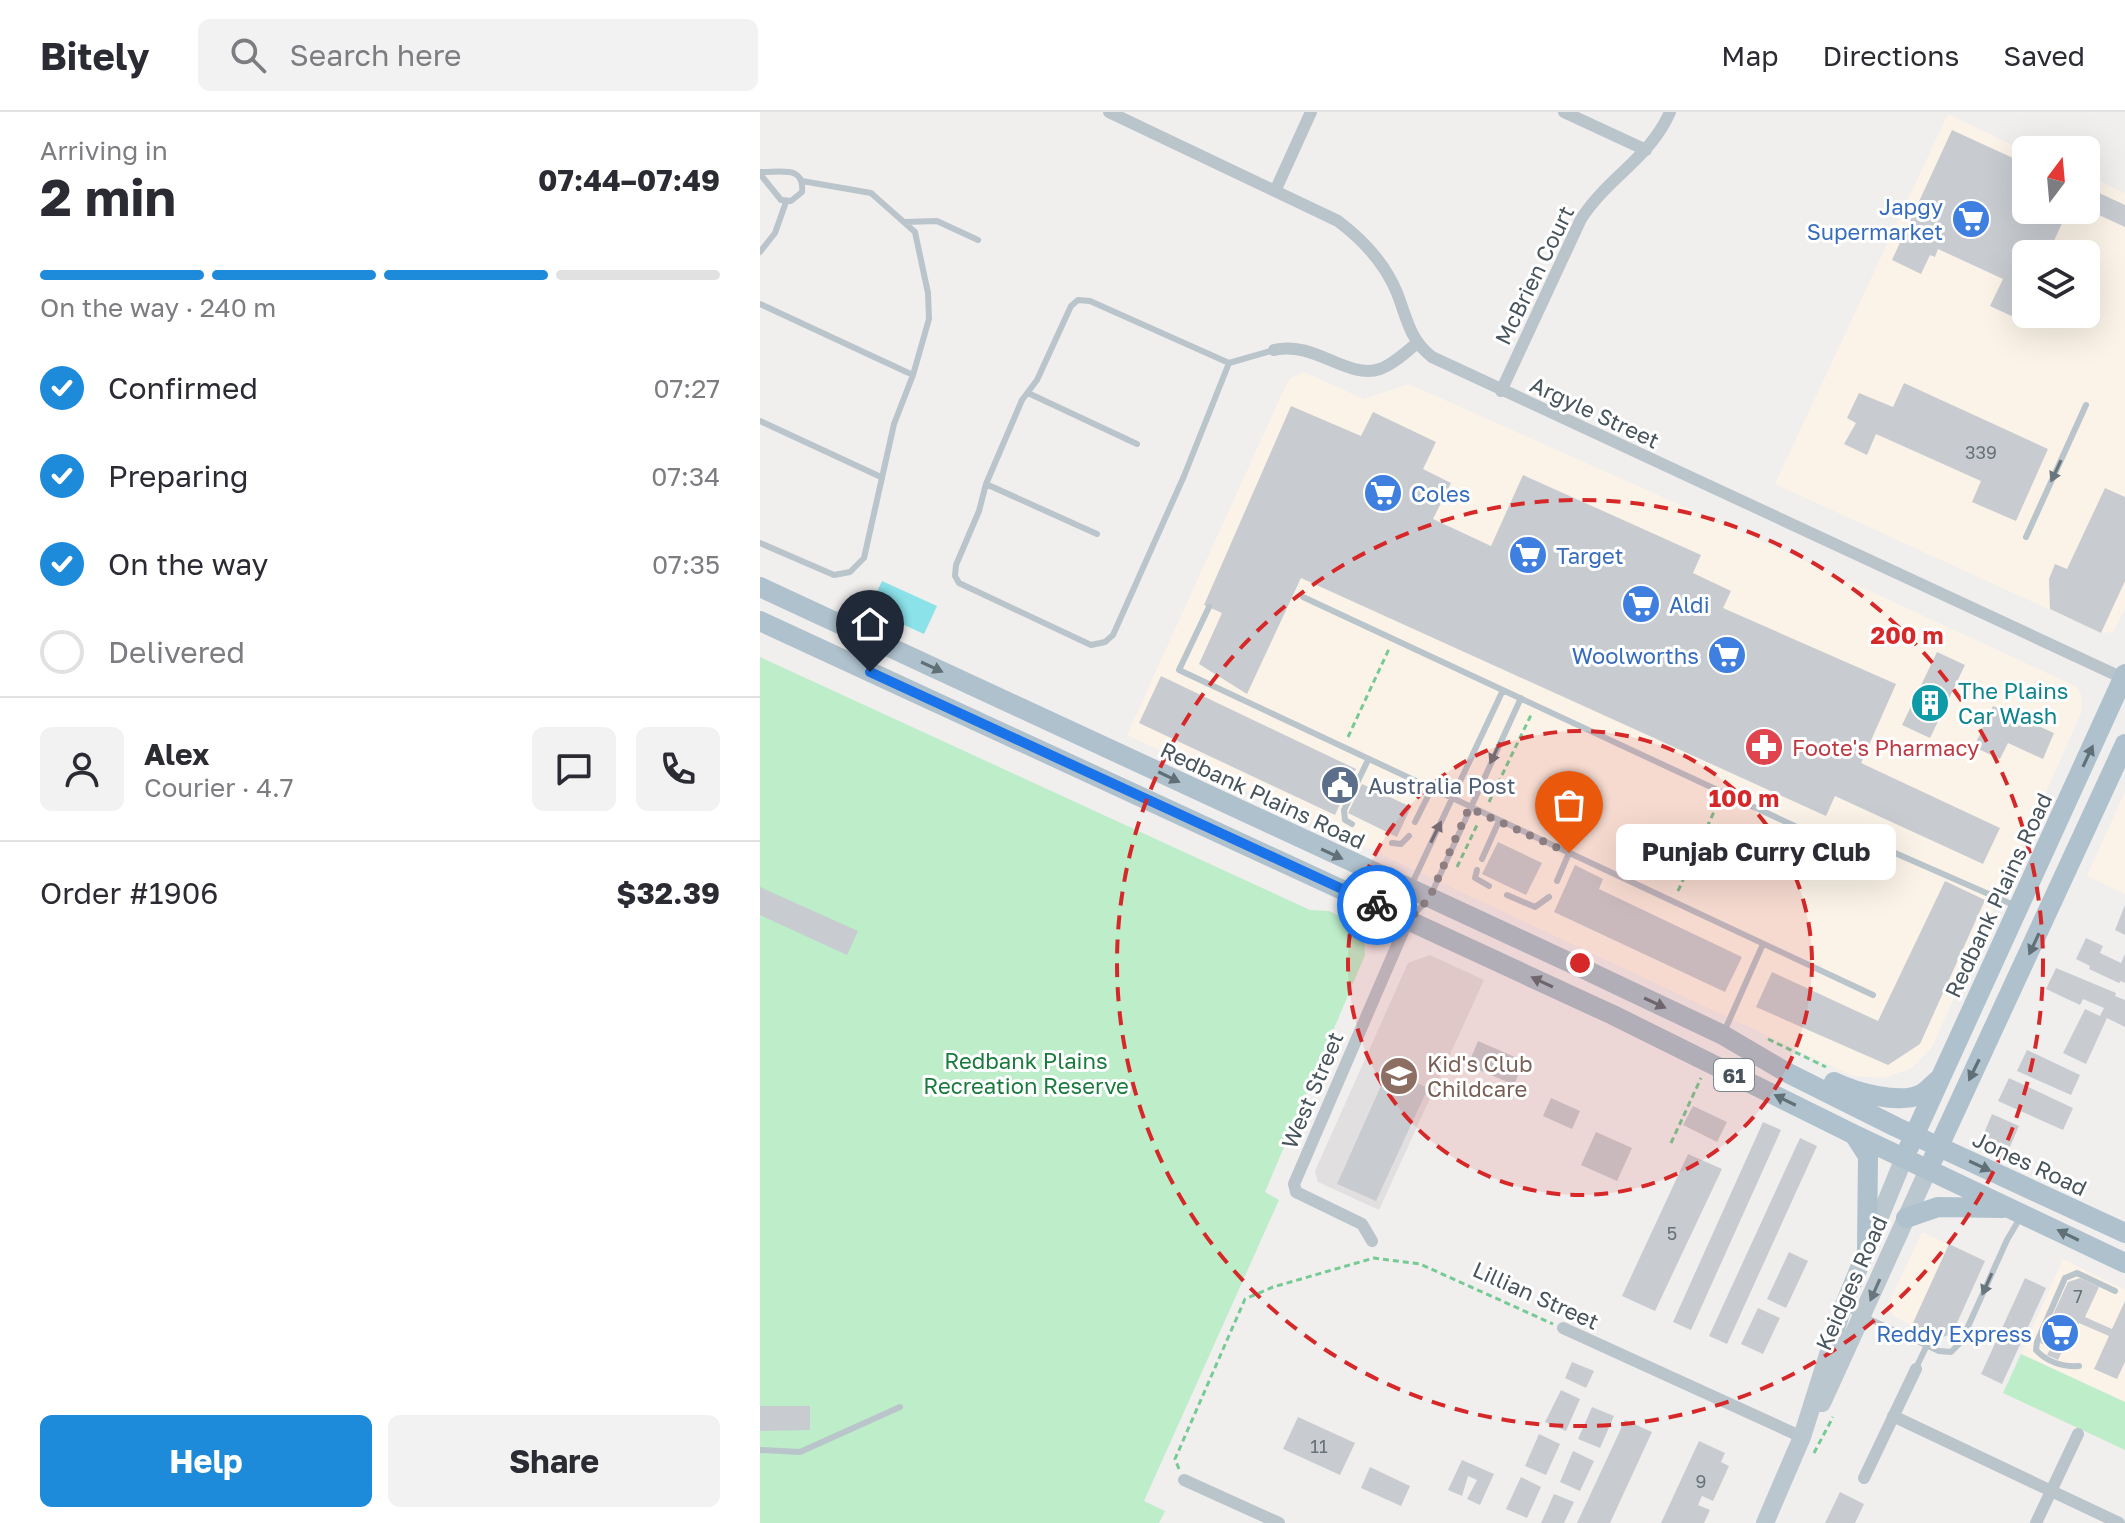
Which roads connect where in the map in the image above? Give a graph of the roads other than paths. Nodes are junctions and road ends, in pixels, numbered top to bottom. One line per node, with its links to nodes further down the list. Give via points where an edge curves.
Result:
1 (1109, 112): 8 (street, Argyle Street)
2 (1311, 112): 8 (street)
3 (1564, 112): 5 (street)
4 (1670, 112): 5 (street, McBrien Court)
5 (1646, 150): 18 (street, McBrien Court, via 1594,199 1581,219)
6 (760, 173): 7 (lane, via 791,171); 9 (lane, via 777,198)
7 (802, 181): 9 (lane, via 800,196); 10 (lane, via 871,193)
8 (1276, 189): 14 (street, Argyle Street, via 1338,221 1372,252 1387,273)
9 (786, 202): 12 (lane, via 775,233)
10 (904, 222): 11 (lane, via 937,221); 17 (lane, via 915,232 928,293 929,319)
11 (978, 240)
12 (760, 252)
13 (760, 304): 17 (lane)
14 (1417, 343): 15 (street, via 1378,369 1359,371 1314,352); 18 (street, Argyle Street, via 1432,357)
15 (1274, 350): 16 (lane)
16 (1229, 363): 19 (lane, via 1078,300); 24 (lane, via 1184,476 1113,635 1105,642 1091,645 959,583 956,565)
17 (913, 375): 23 (lane)
18 (1501, 391): 32 (street, Argyle Street)
19 (1028, 393): 22 (lane); 24 (lane)
20 (2086, 405): 26 (lane, one-way to 26)
21 (760, 421): 23 (lane)
22 (1137, 444)
23 (881, 477): 27 (lane, via 864,558 850,572 834,575)
24 (986, 484): 25 (lane)
25 (1097, 534)
26 (2026, 537)
27 (760, 543)
28 (760, 587): 51 (main road, Redbank Plains Road / 61, one-way to 51)
29 (1303, 597): 33 (lane)
30 (1209, 607): 36 (lane, via 1179,670)
31 (760, 621): 56 (main road, 61)
32 (2124, 677): 55 (main road, Redbank Plains Road, one-way to 32)
33 (1503, 690): 34 (lane); 38 (lane)
34 (1521, 698): 39 (lane, one-way to 39); 55 (lane, via 1829,842 1879,846)
35 (2125, 744): 40 (main road)
36 (1368, 760): 37 (lane); 43 (lane, via 1344,810 1345,820)
37 (1431, 790): 38 (lane); 42 (lane)
38 (1452, 799): 39 (lane); 51 (lane, one-way to 38)
39 (1469, 808): 41 (lane); 52 (lane)
40 (2094, 813): 55 (main road, via 2076,824 2041,897); 64 (main road, one-way to 64)
41 (1499, 821): 46 (lane); 47 (lane)
42 (1415, 822)
43 (1352, 824)
44 (1409, 836): 45 (lane, via 1401,844)
45 (1392, 843)
46 (1569, 853): 49 (lane); 57 (lane)
47 (1482, 859)
48 (1477, 870): 50 (lane, via 1475,878)
49 (1557, 881)
50 (1489, 886)
51 (1409, 890): 52 (main road, Redbank Plains Road / 61); 56 (lane)
52 (1437, 891): 56 (lane); 59 (main road, Redbank Plains Road / 61, one-way to 59)
53 (1507, 895): 54 (lane, via 1535,907)
54 (1549, 897)
55 (2019, 907): 61 (main road, Redbank Plains Road)
56 (1408, 920): 62 (main road, 61, one-way to 56); 70 (street, West Street, via 1294,1184 1296,1192 1362,1224)
57 (1763, 944): 58 (lane); 59 (lane)
58 (1873, 995)
59 (1723, 1035): 60 (main road, Redbank Plains Road / 61)
60 (1752, 1042): 61 (main road, 61, via 1855,1092 1906,1097 1922,1094); 63 (main road, Redbank Plains Road / 61)
61 (1941, 1077): 63 (main road, Redbank Plains Road)
62 (1855, 1135): 65 (main road, 61); 71 (main road, via 1868,1156)
63 (1914, 1136): 64 (main road, Jones Road); 65 (main road, Redbank Plains Road)
64 (1938, 1147): 66 (main road, Keidges Road); 69 (main road, Jones Road, one-way to 69)
65 (1904, 1158): 66 (main road, 61); 71 (street, Keidges Road)
66 (1928, 1170): 67 (main road); 68 (street, Keidges Road)
67 (2016, 1212): 68 (main road, via 1938,1207); 72 (main road, one-way to 67); 77 (lane, one-way to 77, via 1956,1349 1946,1353)
68 (1906, 1218): 75 (street, Keidges Road, one-way to 75)
69 (2125, 1233)
70 (1372, 1241)
71 (1867, 1248): 74 (street, Keidges Road)
72 (2125, 1263)
73 (2115, 1291): 78 (lane, via 2077,1273 2065,1278 2036,1350 2065,1367)
74 (1843, 1307): 75 (lane); 83 (street, Keidges Road)
75 (1863, 1316): 77 (lane); 83 (street, Keidges Road)
76 (1563, 1328): 83 (street, Lillian Street)
77 (1927, 1345): 79 (lane)
78 (2079, 1366)
79 (1916, 1369): 81 (street)
80 (900, 1407): 84 (lane, via 800,1452)
81 (1893, 1416): 85 (street); 87 (street)
82 (2078, 1434): 87 (street)
83 (1798, 1444): 90 (street, Keidges Road)
84 (760, 1450)
85 (1864, 1478)
86 (1184, 1480): 89 (street)
87 (2051, 1491): 88 (street); 91 (street)
88 (2123, 1522)
89 (1279, 1523)
90 (1765, 1523)
91 (2036, 1523)

